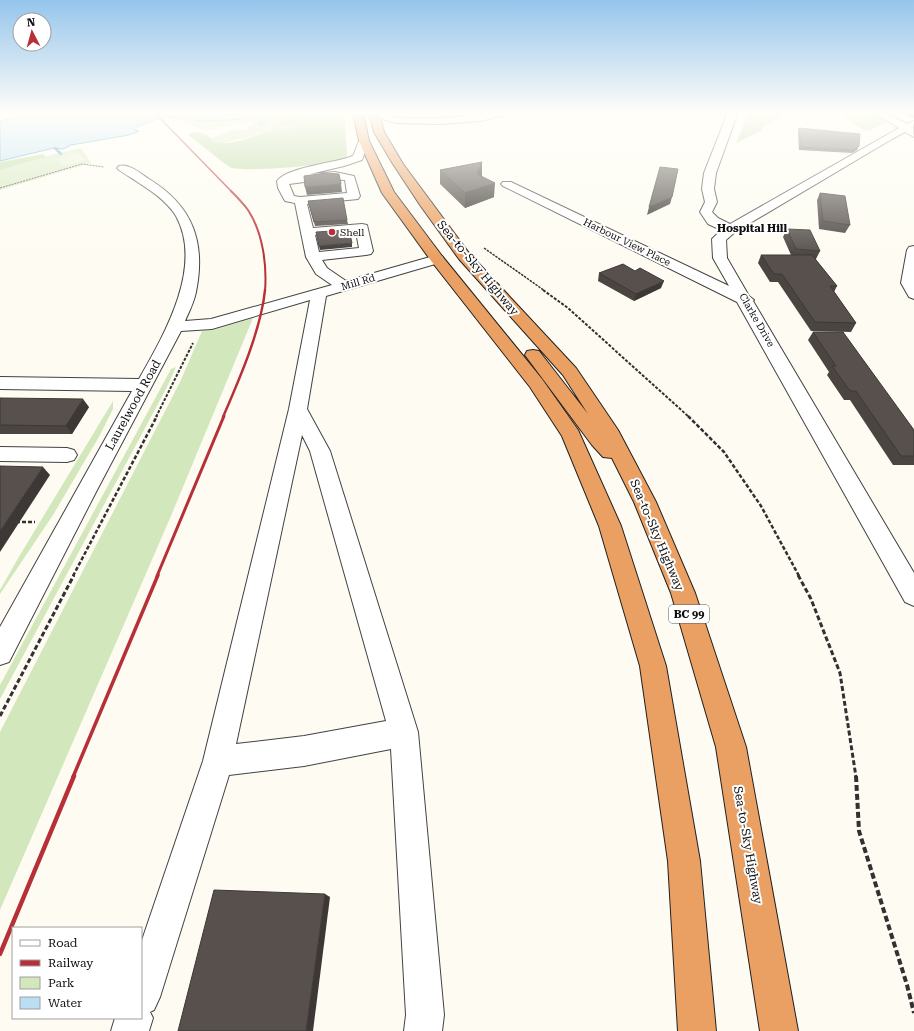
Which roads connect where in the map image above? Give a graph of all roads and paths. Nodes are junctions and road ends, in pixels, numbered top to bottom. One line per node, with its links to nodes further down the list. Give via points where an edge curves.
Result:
1 (354, 160): 8 (street, via 347,164 292,175)
2 (372, 160): 17 (highway, Sea-to-Sky Highway, via 388,193)
3 (388, 160): 17 (highway, via 399,184 437,244)
4 (396, 160): 28 (highway, Sea-to-Sky Highway / BC 99, via 464,256 570,372 608,430)
5 (715, 160): 12 (street, via 708,189 711,202 706,212 713,221)
6 (855, 160): 12 (street, Clarke Drive)
7 (123, 168): 10 (path, via 82,164); 22 (street, Laurelwood Road, via 172,203 187,227 192,262 188,293)
8 (283, 181): 11 (street, via 288,198); 11 (street, via 335,175 350,178 354,196)
9 (507, 184): 21 (street, Harbour View Place)
10 (0, 188)
11 (300, 201): 13 (street)
12 (730, 229): 21 (street, Clarke Drive, via 719,240 720,258)
13 (308, 232): 16 (street); 16 (street, via 362,228 366,250)
14 (480, 245): 36 (path, via 568,308 672,401 724,452 761,506 811,599 840,673 855,767 859,831 908,985)
15 (914, 250): 20 (street, via 908,283)
16 (313, 257): 18 (street, via 321,272)
17 (437, 259): 18 (street, Mill Rd); 28 (highway, via 456,261 561,390 585,424); 40 (highway, Sea-to-Sky Highway, via 536,383 571,435 610,526 652,666 684,861)
18 (344, 286): 19 (street, Mill Rd)
19 (319, 294): 22 (street, Mill Rd, via 212,324); 25 (street)
20 (914, 294)
21 (746, 300): 31 (street, Clarke Drive)
22 (176, 327): 24 (street, Laurelwood Road)
23 (0, 383): 24 (street)
24 (144, 385): 32 (street, Laurelwood Road)
25 (298, 409): 33 (street, via 320,451); 34 (street)
26 (0, 454): 27 (street)
27 (68, 455)
28 (631, 474): 41 (highway, Sea-to-Sky Highway / BC 99, via 682,593 731,747)
29 (14, 522): 30 (path)
30 (35, 522)
31 (914, 594)
32 (0, 653)
33 (404, 732): 34 (street, via 304,751); 39 (street, via 425,1015)
34 (218, 762): 35 (street)
35 (142, 994)
36 (914, 1012)
37 (134, 1019): 38 (street)
38 (130, 1031)
39 (423, 1031)
40 (697, 1031)
41 (779, 1031)

